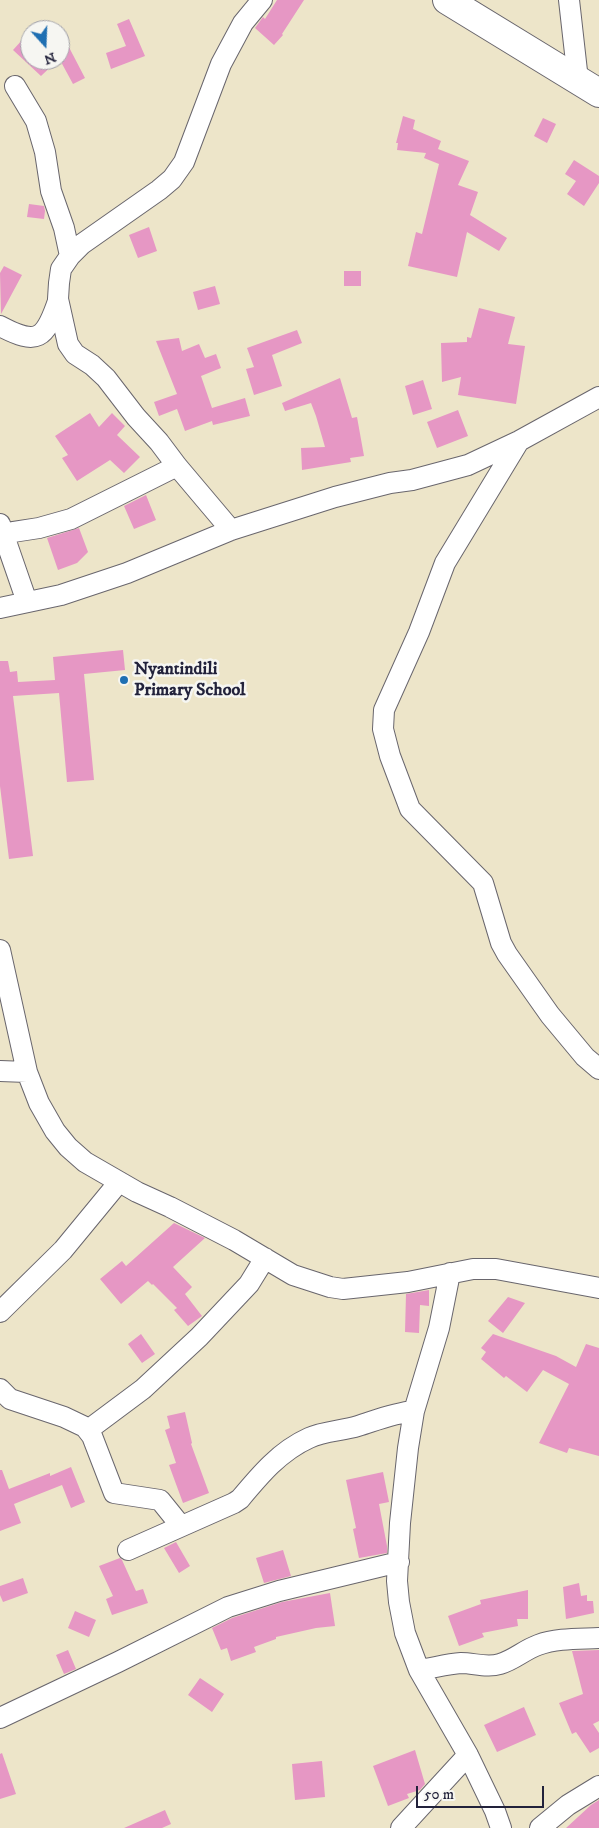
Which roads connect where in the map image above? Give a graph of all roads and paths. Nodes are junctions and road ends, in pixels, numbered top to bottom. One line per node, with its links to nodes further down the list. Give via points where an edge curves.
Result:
1 (262, 0): 6 (street, via 243,22 221,64 184,162 176,173 159,190 98,231)
2 (447, 0): 5 (main road)
3 (569, 0): 5 (street)
4 (16, 86): 6 (street, via 36,121 51,191)
5 (588, 86)
6 (70, 256): 7 (street, via 61,269)
7 (58, 299): 8 (street, via 50,324 41,334 20,336); 11 (street, via 68,344 75,354 106,378)
8 (0, 326)
9 (599, 397): 10 (street)
10 (519, 442): 12 (street, via 468,465 335,497); 17 (street, via 445,563 384,710 383,728 410,809 483,884 507,954 550,1015)
11 (177, 466): 12 (street); 13 (street, via 71,518 39,528)
12 (231, 530): 14 (street, via 127,573)
13 (1, 531): 14 (street)
14 (26, 602): 15 (street)
15 (0, 608)
16 (0, 950): 19 (street)
17 (599, 1069)
18 (0, 1071): 19 (street)
19 (27, 1072): 20 (street, via 43,1110 68,1147 85,1162)
20 (119, 1182): 21 (street); 24 (street, via 63,1250)
21 (265, 1258): 22 (street, via 294,1275 343,1289 408,1282); 27 (street, via 249,1284 199,1337 143,1389)
22 (450, 1273): 23 (street, via 496,1269); 26 (street, via 439,1328)
23 (599, 1288)
24 (0, 1312)
25 (0, 1388): 27 (street, via 10,1399 64,1417)
26 (414, 1411): 28 (street, via 310,1438 271,1463 240,1499); 30 (street, via 402,1494)
27 (88, 1430): 28 (street, via 114,1493 160,1500)
28 (181, 1526): 29 (street)
29 (128, 1550)
30 (399, 1562): 32 (street, via 397,1581 401,1618); 33 (street, via 228,1607)
31 (599, 1638): 32 (street, via 546,1642 500,1664 459,1663)
32 (419, 1670): 34 (street)
33 (0, 1718)
34 (468, 1755): 36 (street); 37 (street)
35 (599, 1786): 38 (street)
36 (401, 1828)
37 (501, 1828)
38 (540, 1828)

